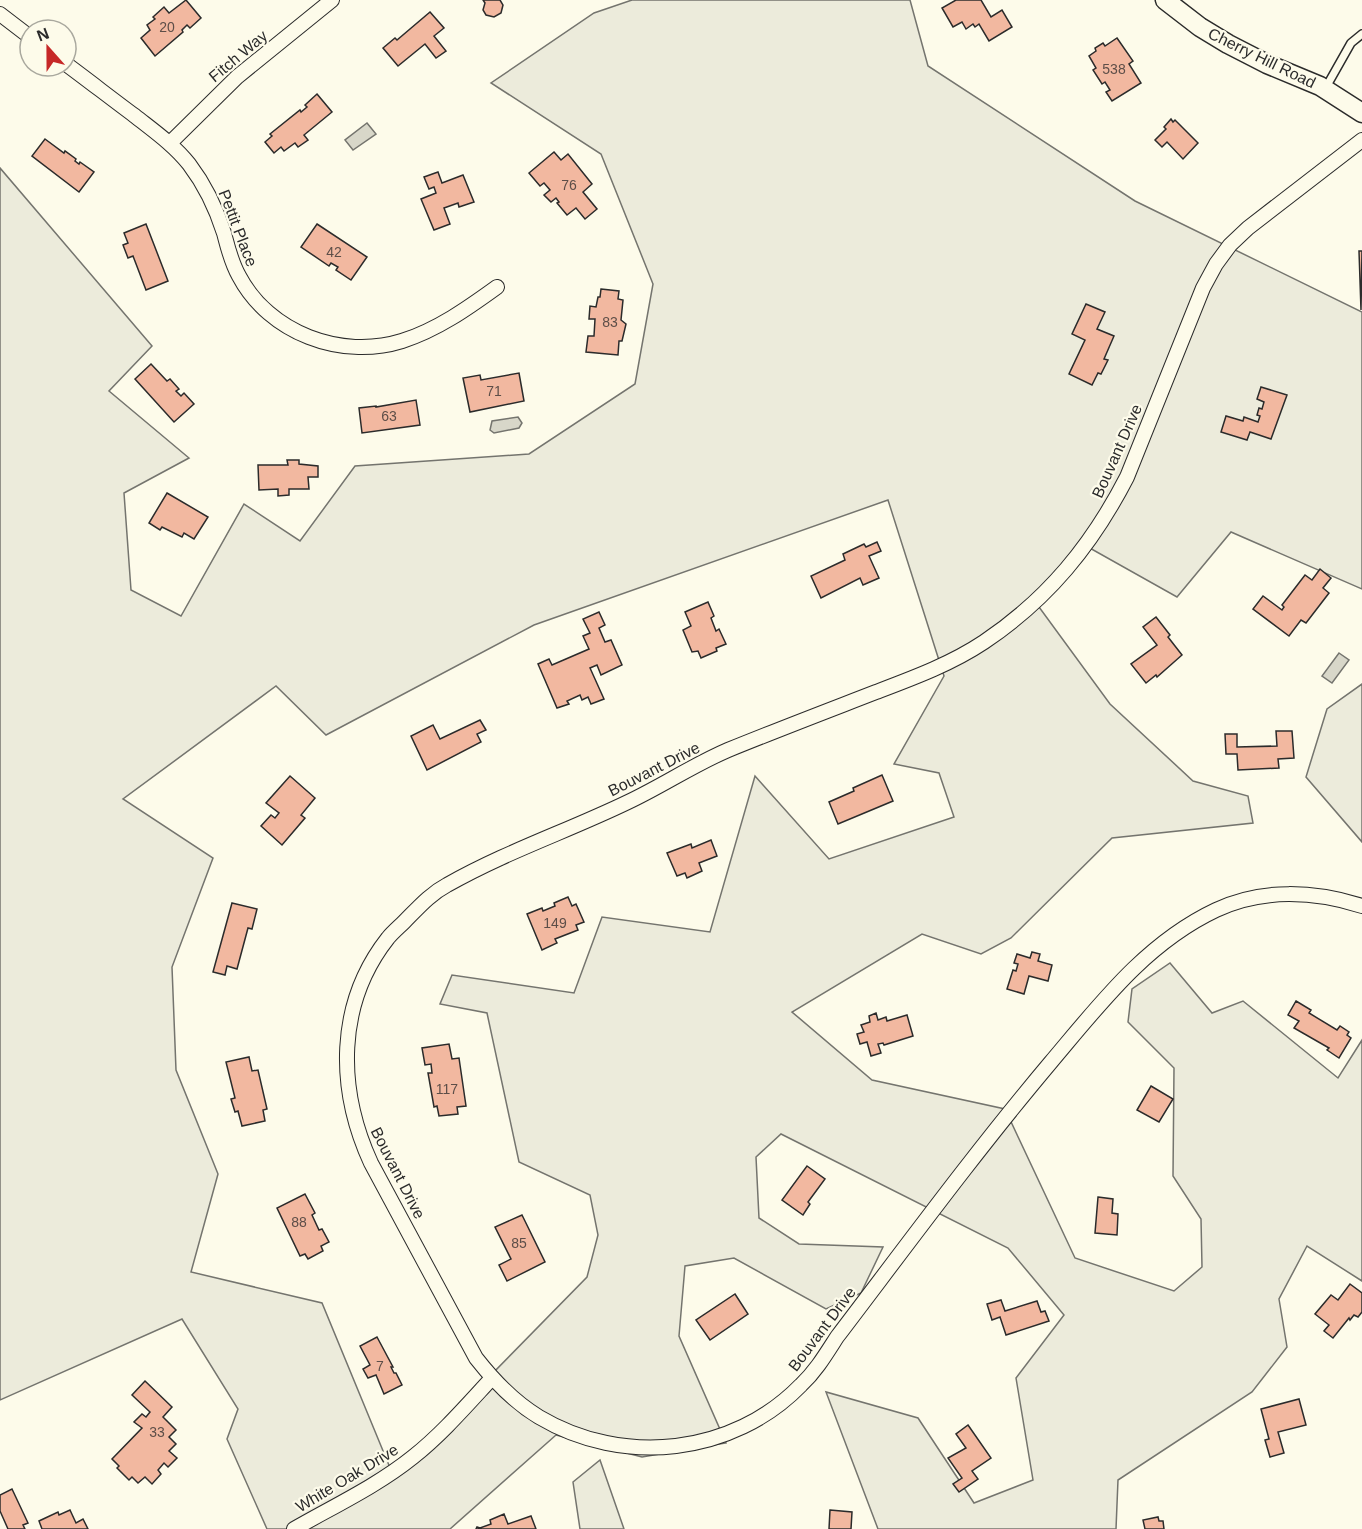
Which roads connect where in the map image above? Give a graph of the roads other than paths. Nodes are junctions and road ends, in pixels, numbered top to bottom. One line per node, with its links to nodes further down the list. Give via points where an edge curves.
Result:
1 (332, 0): 10 (street, Fitch Way, via 237,76)
2 (1165, 0): 7 (street, Cherry Hill Road, via 1228,44)
3 (0, 14): 4 (street)
4 (18, 27)
5 (1362, 34): 7 (lane, via 1351,43)
6 (78, 73): 10 (street, Pettit Place)
7 (1325, 89): 8 (street, Cherry Hill Road)
8 (1362, 113)
9 (1362, 140): 13 (street, Bouvant Drive, via 1248,228 1216,264 1111,507 1069,568 1010,623 947,663 727,751 628,802 446,885 429,896 390,935 364,979 352,1014 346,1060 352,1115 371,1163 476,1358)
10 (170, 143): 11 (street, Pettit Place, via 203,184 239,277 266,311 300,334 336,345 385,345 411,338 459,314)
11 (497, 288)
12 (1362, 906): 13 (street, Bouvant Drive, via 1317,895 1244,900 1193,922 1137,965 1005,1116 820,1363 789,1396 750,1423 702,1442 643,1448 617,1446 561,1429 514,1399)
13 (492, 1378): 14 (street, White Oak Drive, via 414,1456 386,1477)
14 (294, 1529)

